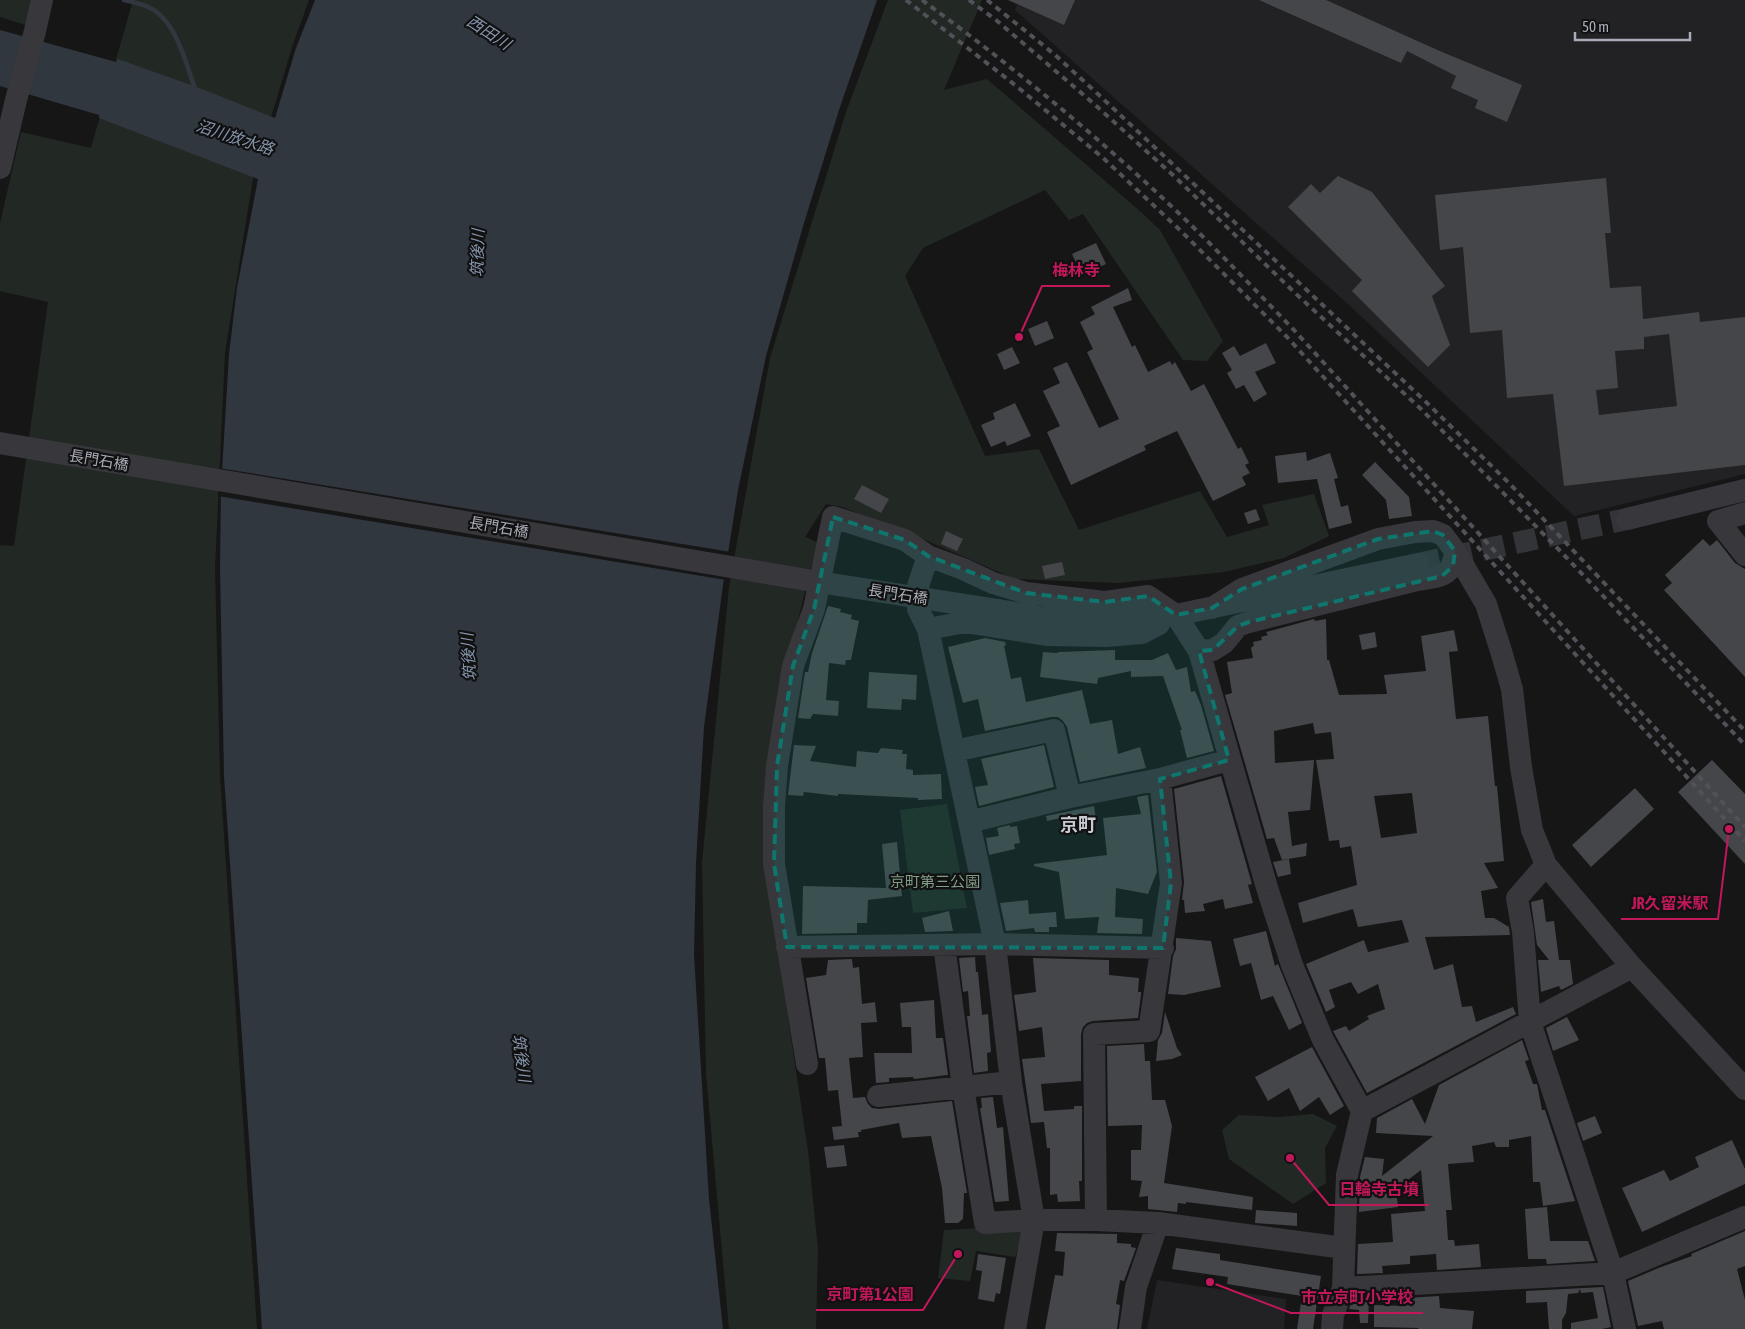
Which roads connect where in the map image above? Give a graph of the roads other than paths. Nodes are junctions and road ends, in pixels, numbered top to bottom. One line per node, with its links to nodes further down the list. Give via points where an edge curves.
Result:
1 (42, 0): 2 (street)
2 (9, 117): 3 (street)
3 (0, 168)
4 (0, 443): 13 (street, 長門石橋, bridge, via 1039,617)
5 (1745, 490): 7 (street)
6 (1745, 513): 9 (street, via 1718,521)
7 (1627, 518)
8 (1449, 543): 11 (street, via 1453,566 1442,576); 12 (street, via 1433,532 1415,532 1378,540 1242,589); 16 (street, via 1486,604)
9 (1745, 555)
10 (928, 556): 13 (street, via 1026,593 1105,602 1148,596); 14 (street, via 918,586 918,609); 25 (street, via 904,540 832,517 814,609 793,666 777,766 774,864)
11 (1418, 572): 12 (street); 15 (street, via 1249,622 1238,626 1224,643 1213,650); 16 (street, via 1458,587 1474,602)
12 (1212, 608): 13 (street)
13 (1176, 615): 14 (street, via 1142,633 1106,636 1047,635 964,622); 15 (street)
14 (928, 629): 17 (street)
15 (1199, 651): 18 (street)
16 (1501, 651): 22 (street, via 1512,689 1532,830)
17 (954, 751): 20 (street, via 1054,730); 21 (street)
18 (1230, 760): 19 (street); 34 (street, via 1292,965 1323,1040)
19 (1160, 779): 20 (street); 26 (street, via 1171,883)
20 (1070, 797): 21 (street)
21 (968, 822): 23 (street)
22 (1546, 865): 27 (street); 28 (street, via 1517,898)
23 (995, 944): 24 (street); 26 (street); 30 (street)
24 (944, 945): 25 (street); 31 (street)
25 (787, 946): 29 (street)
26 (1163, 948): 37 (street, via 1149,1031 1094,1034)
27 (1632, 967): 28 (street); 32 (street)
28 (1530, 1022): 34 (street); 40 (street)
29 (807, 1064)
30 (1011, 1082): 31 (street); 36 (street)
31 (963, 1087): 33 (street); 36 (street, via 985,1223)
32 (1745, 1089)
33 (878, 1096)
34 (1362, 1111): 39 (street, via 1347,1175)
35 (1745, 1218): 40 (street)
36 (1034, 1220): 37 (street); 42 (street)
37 (1096, 1220): 38 (street)
38 (1158, 1222): 39 (street); 43 (street, via 1136,1287)
39 (1344, 1248): 41 (street)
40 (1614, 1273): 41 (street); 45 (street)
41 (1343, 1288): 44 (street, via 1333,1315)
42 (1015, 1329)
43 (1130, 1329)
44 (1332, 1329)
45 (1625, 1329)

